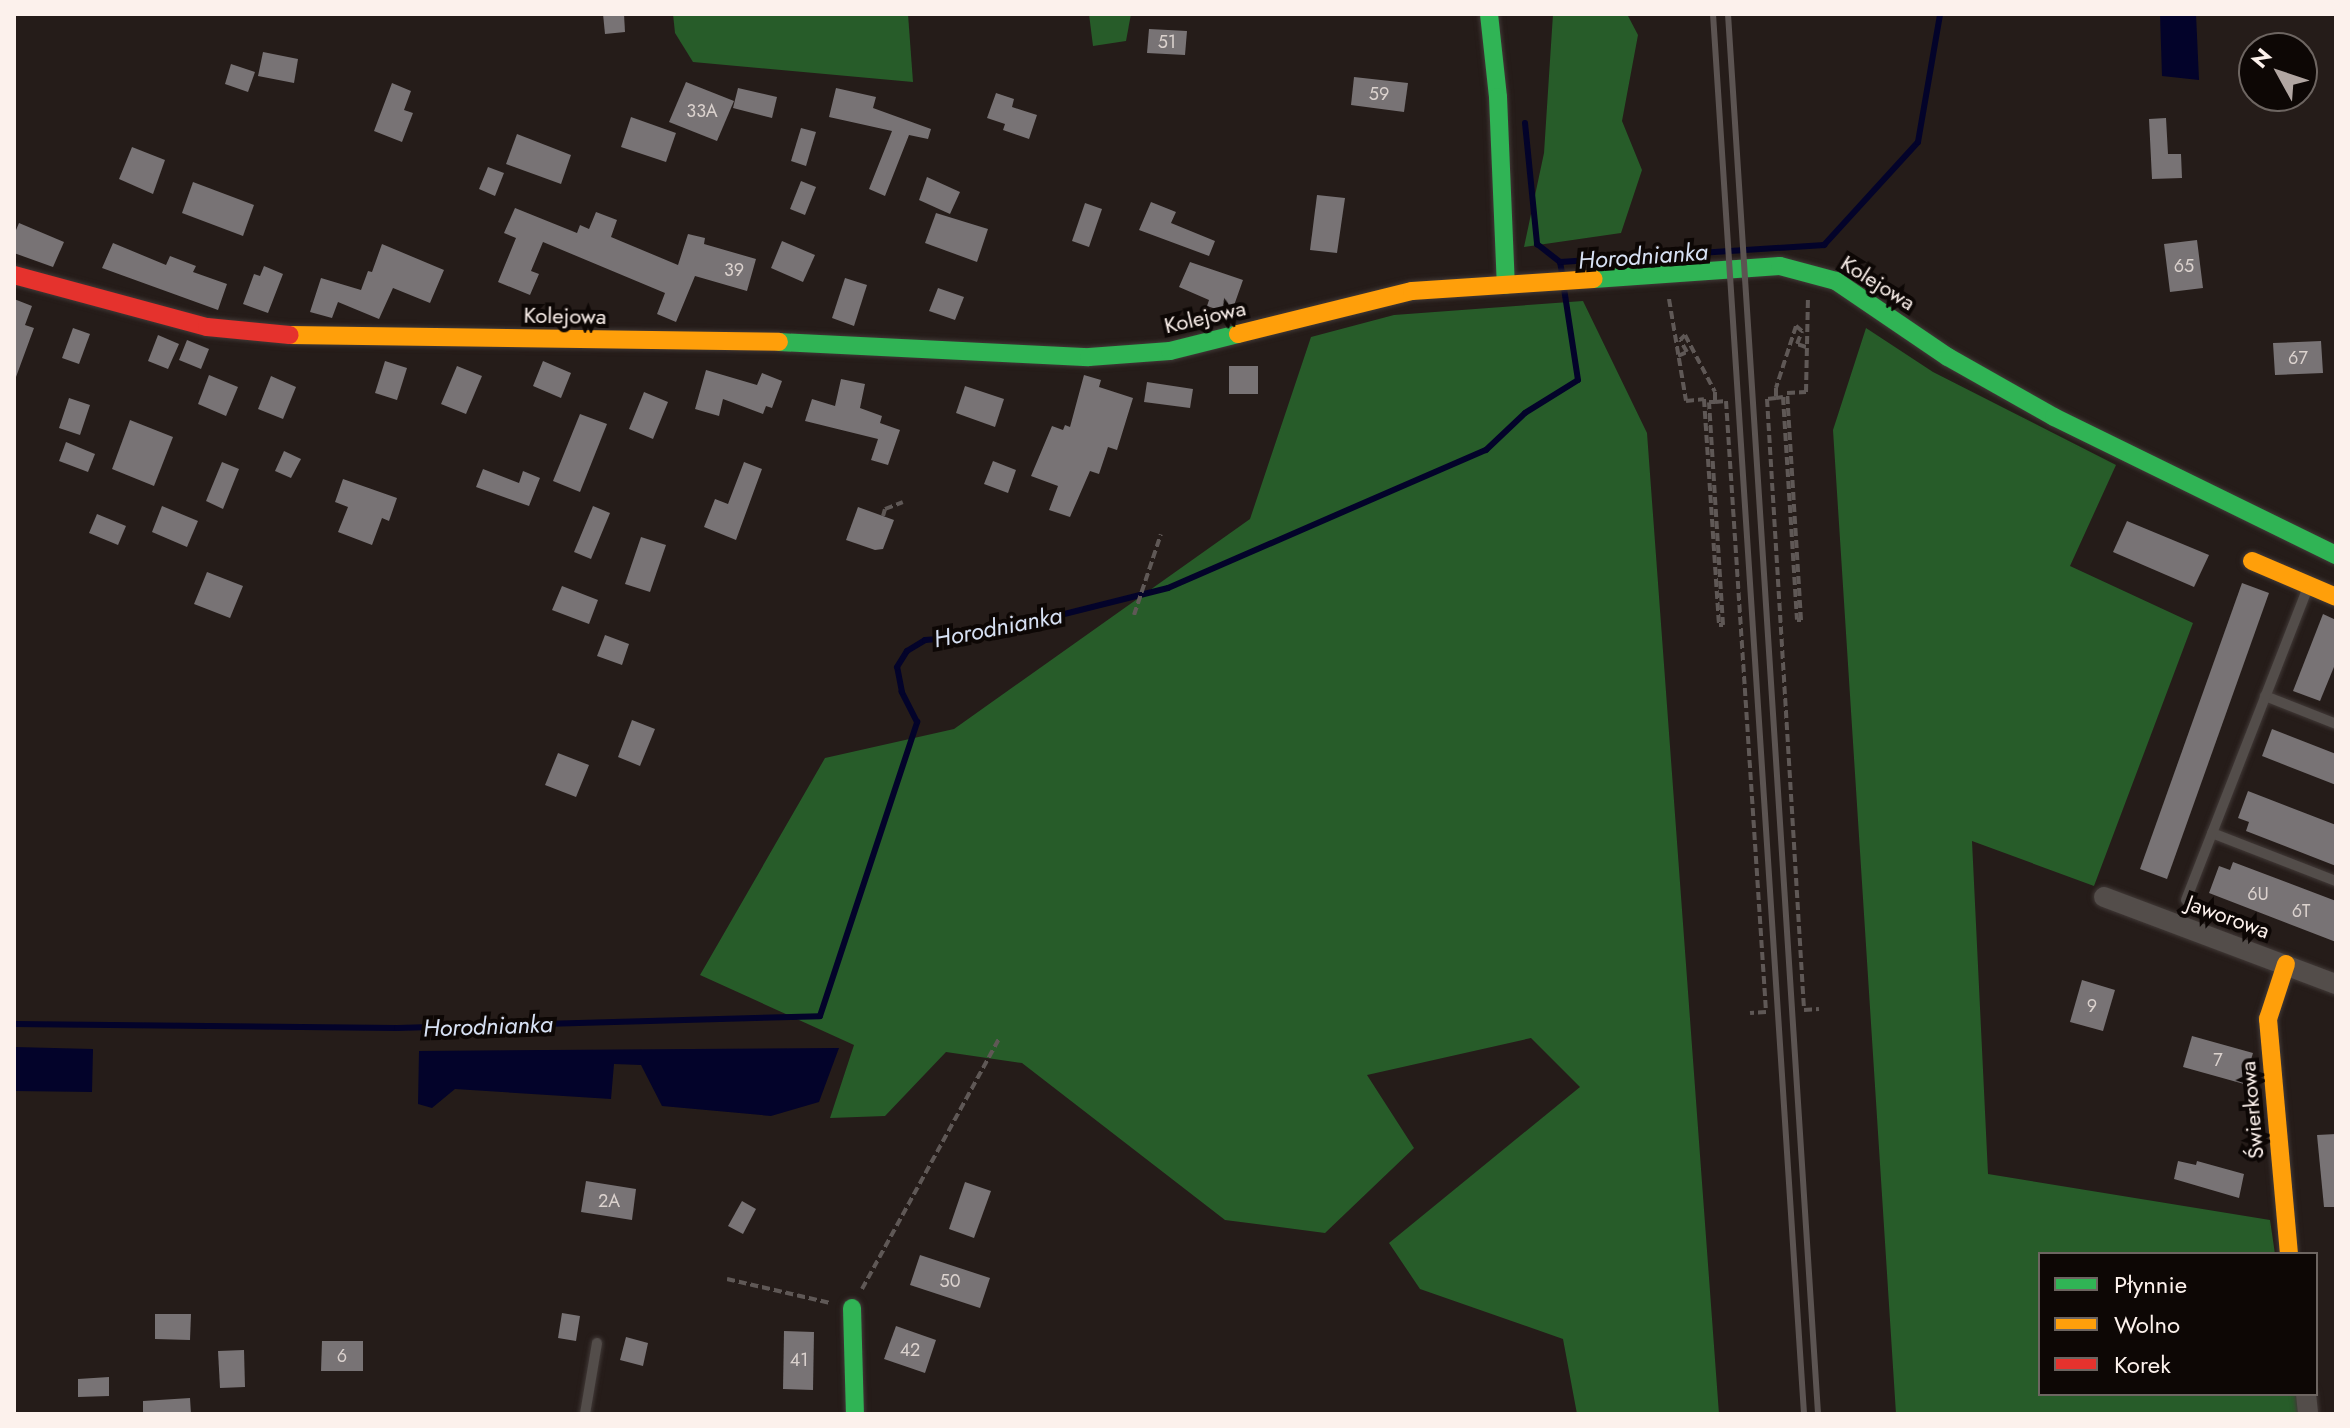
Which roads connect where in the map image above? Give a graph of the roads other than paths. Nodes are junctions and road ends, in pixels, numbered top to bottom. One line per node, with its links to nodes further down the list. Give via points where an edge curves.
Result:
1 (1489, 14): 3 (street)
2 (14, 275): 3 (street, Kolejowa, via 207,327 305,337 795,342 1089,357 1170,351 1412,291)
3 (1506, 285): 4 (street, Kolejowa, via 1763,265 1807,271 1836,281 1948,357 2054,417)
4 (2336, 555)
5 (2252, 561): 6 (street)
6 (2308, 585): 7 (street); 8 (lane)
7 (2336, 597)
8 (2265, 696): 9 (lane); 10 (lane)
9 (2336, 724)
10 (2212, 833): 11 (lane); 13 (lane)
11 (2336, 881)
12 (2104, 897): 14 (street, Jaworowa)
13 (2186, 900)
14 (2286, 964): 15 (street, Jaworowa); 16 (street, Świerkowa, via 2268,1019)
15 (2336, 984)
16 (2289, 1252)
17 (852, 1308): 20 (street)
18 (597, 1343): 19 (lane)
19 (585, 1414)
20 (855, 1414)

